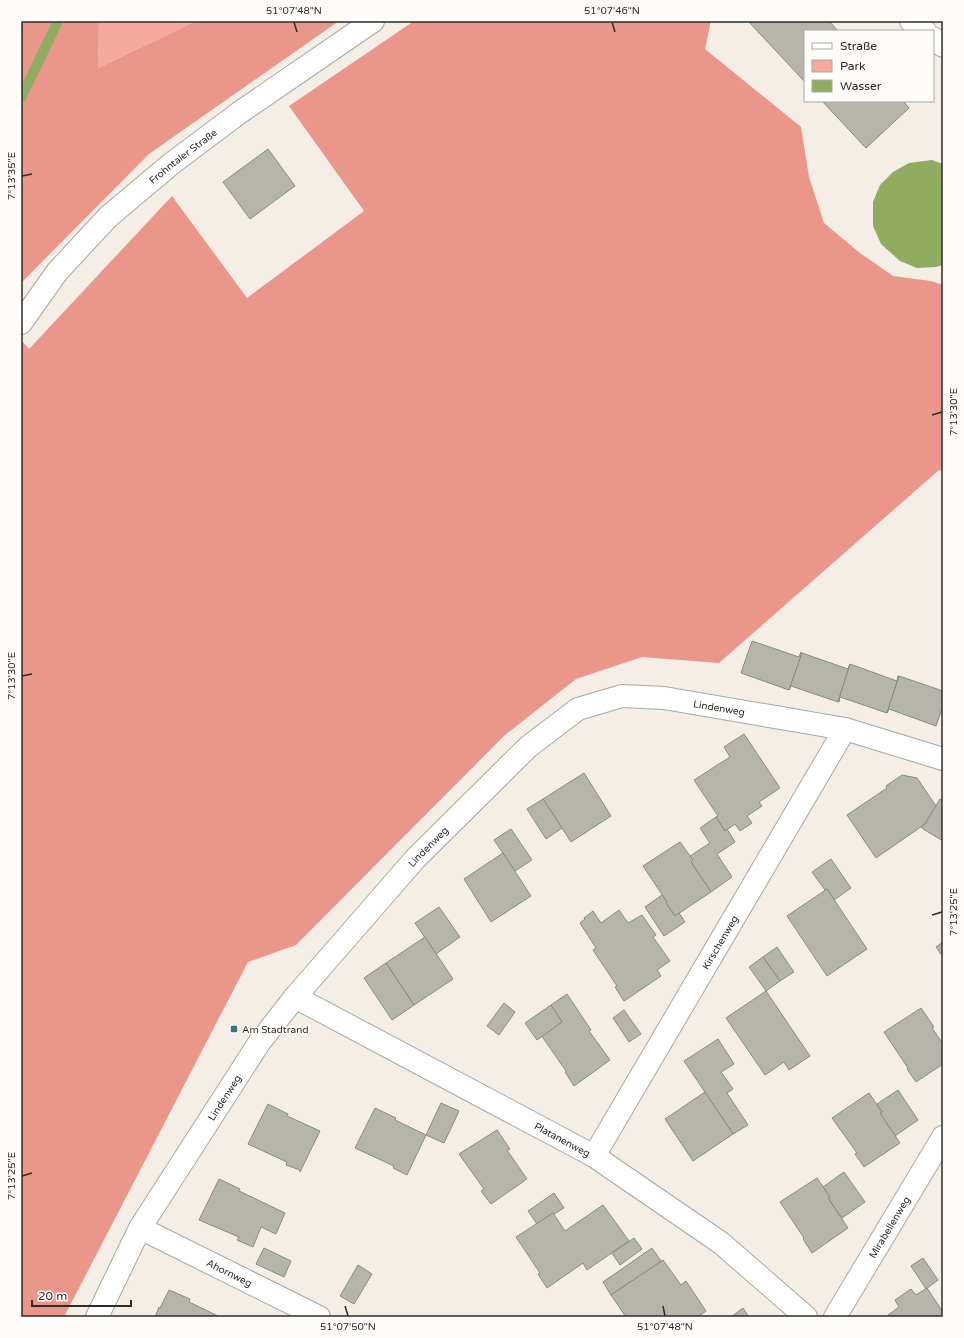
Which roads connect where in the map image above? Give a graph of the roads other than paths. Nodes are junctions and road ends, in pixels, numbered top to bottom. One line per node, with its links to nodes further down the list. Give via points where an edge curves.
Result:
1 (373, 21): 6 (street, Frohntaler Straße, via 239,113 171,164 108,217 57,272)
2 (911, 21): 3 (street)
3 (924, 30)
4 (934, 39): 5 (street)
5 (943, 46)
6 (21, 323)
7 (845, 729): 8 (street, Lindenweg); 9 (street, Lindenweg, via 664,698 622,696 578,709 528,747 415,859); 11 (street, Kirschenweg)
8 (943, 758)
9 (295, 997): 11 (street, Platanenweg); 12 (street, Lindenweg, via 259,1043)
10 (943, 1137): 16 (street, Mirabellenweg)
11 (594, 1156): 15 (street, Platanenweg, via 721,1243)
12 (140, 1228): 13 (street, Lindenweg); 14 (street, Ahornweg)
13 (97, 1317)
14 (319, 1317)
15 (806, 1317)
16 (835, 1317)

